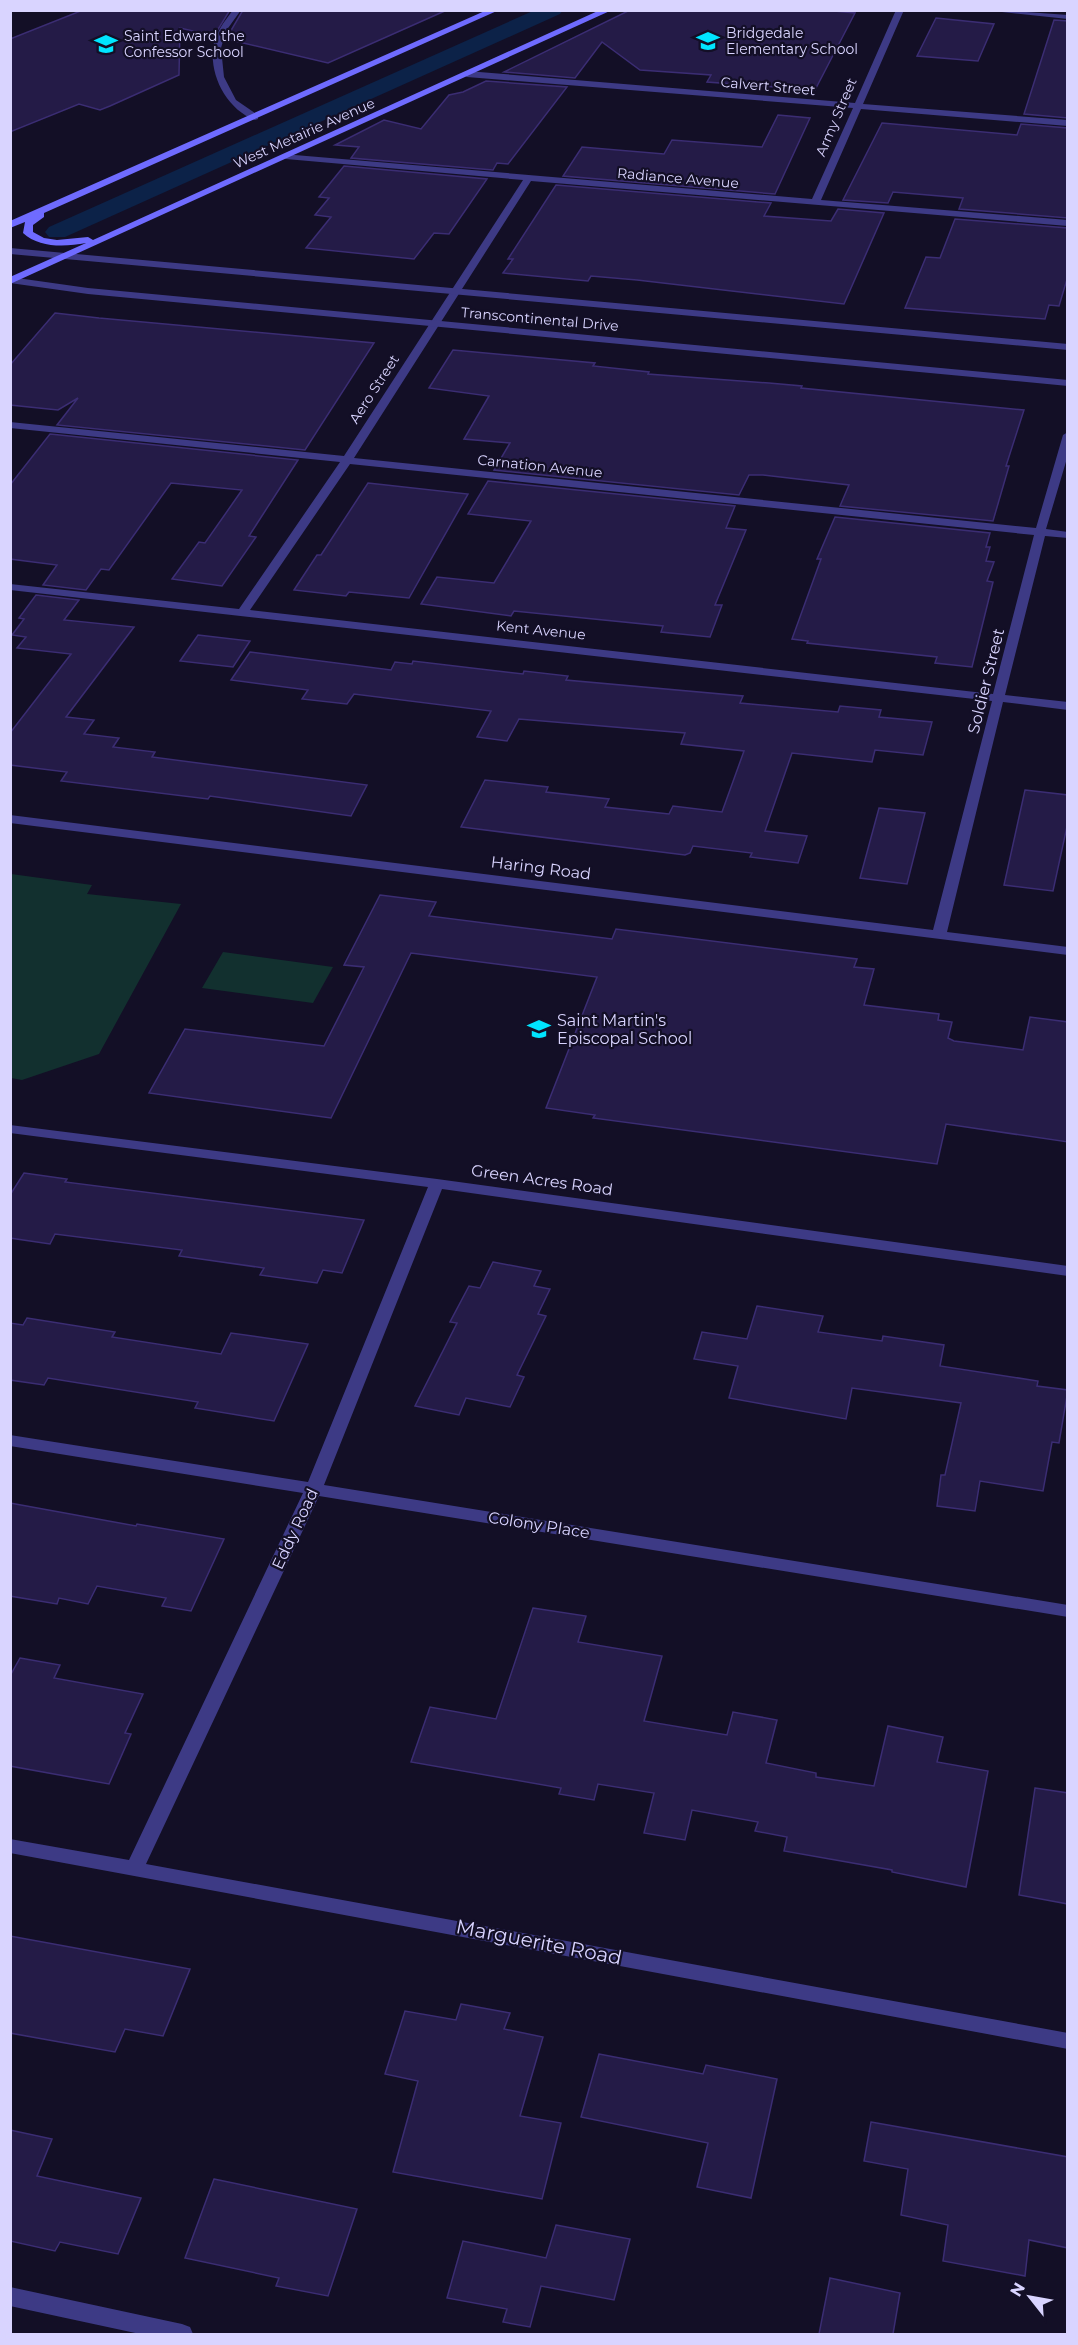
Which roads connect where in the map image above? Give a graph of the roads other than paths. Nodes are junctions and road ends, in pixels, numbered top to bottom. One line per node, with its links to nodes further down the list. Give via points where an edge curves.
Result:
1 (237, 10): 9 (street, via 222,30 217,48 220,78 232,101)
2 (495, 10): 9 (main road)
3 (608, 10): 7 (main road, West Metairie Avenue)
4 (900, 10): 8 (street, Army Street)
5 (1002, 10): 6 (street)
6 (1068, 17)
7 (466, 75): 8 (street, Calvert Street); 11 (main road, West Metairie Avenue)
8 (855, 106): 10 (street, Calvert Street); 13 (street, Army Street)
9 (255, 117): 14 (main road)
10 (1068, 123)
11 (286, 156): 12 (street, Radiance Avenue); 17 (main road, West Metairie Avenue)
12 (528, 179): 13 (street, Radiance Avenue); 21 (street, Aero Street)
13 (814, 202): 15 (street, Radiance Avenue)
14 (53, 206): 16 (main road); 17 (main road, via 28,224 28,233 35,239 78,242)
15 (1068, 223)
16 (10, 225)
17 (110, 236): 19 (main road, West Metairie Avenue)
18 (10, 251): 19 (street, Transcontinental Drive)
19 (66, 256): 20 (main road, West Metairie Avenue); 21 (street, Transcontinental Drive)
20 (11, 280): 22 (street, Transcontinental Drive, via 88,291)
21 (454, 292): 22 (street, Aero Street); 23 (street, Transcontinental Drive)
22 (435, 323): 24 (street, Transcontinental Drive); 27 (street, Aero Street)
23 (1068, 347)
24 (1068, 383)
25 (10, 425): 27 (street, Carnation Avenue)
26 (1068, 435): 28 (street, Soldier Street)
27 (346, 461): 28 (street, Carnation Avenue); 31 (street, Aero Street)
28 (1040, 532): 29 (street, Carnation Avenue); 32 (street, Soldier Street)
29 (1068, 535)
30 (10, 587): 31 (street, Kent Avenue)
31 (242, 613): 32 (street, Kent Avenue, via 612,652)
32 (999, 699): 33 (street, Kent Avenue); 35 (street, Soldier Street)
33 (1068, 706)
34 (10, 819): 35 (street, Haring Road)
35 (939, 935): 36 (street, Haring Road)
36 (1068, 951)
37 (10, 1129): 38 (street, Green Acres Road)
38 (437, 1184): 39 (street, Green Acres Road); 41 (street, Eddy Road)
39 (1068, 1271)
40 (10, 1440): 41 (street, Colony Place)
41 (314, 1488): 42 (street, Colony Place); 44 (street, Eddy Road)
42 (1068, 1611)
43 (10, 1846): 44 (street, Marguerite Road)
44 (135, 1867): 45 (street, Marguerite Road)
45 (1068, 2041)
46 (10, 2296): 47 (street)
47 (182, 2334)

